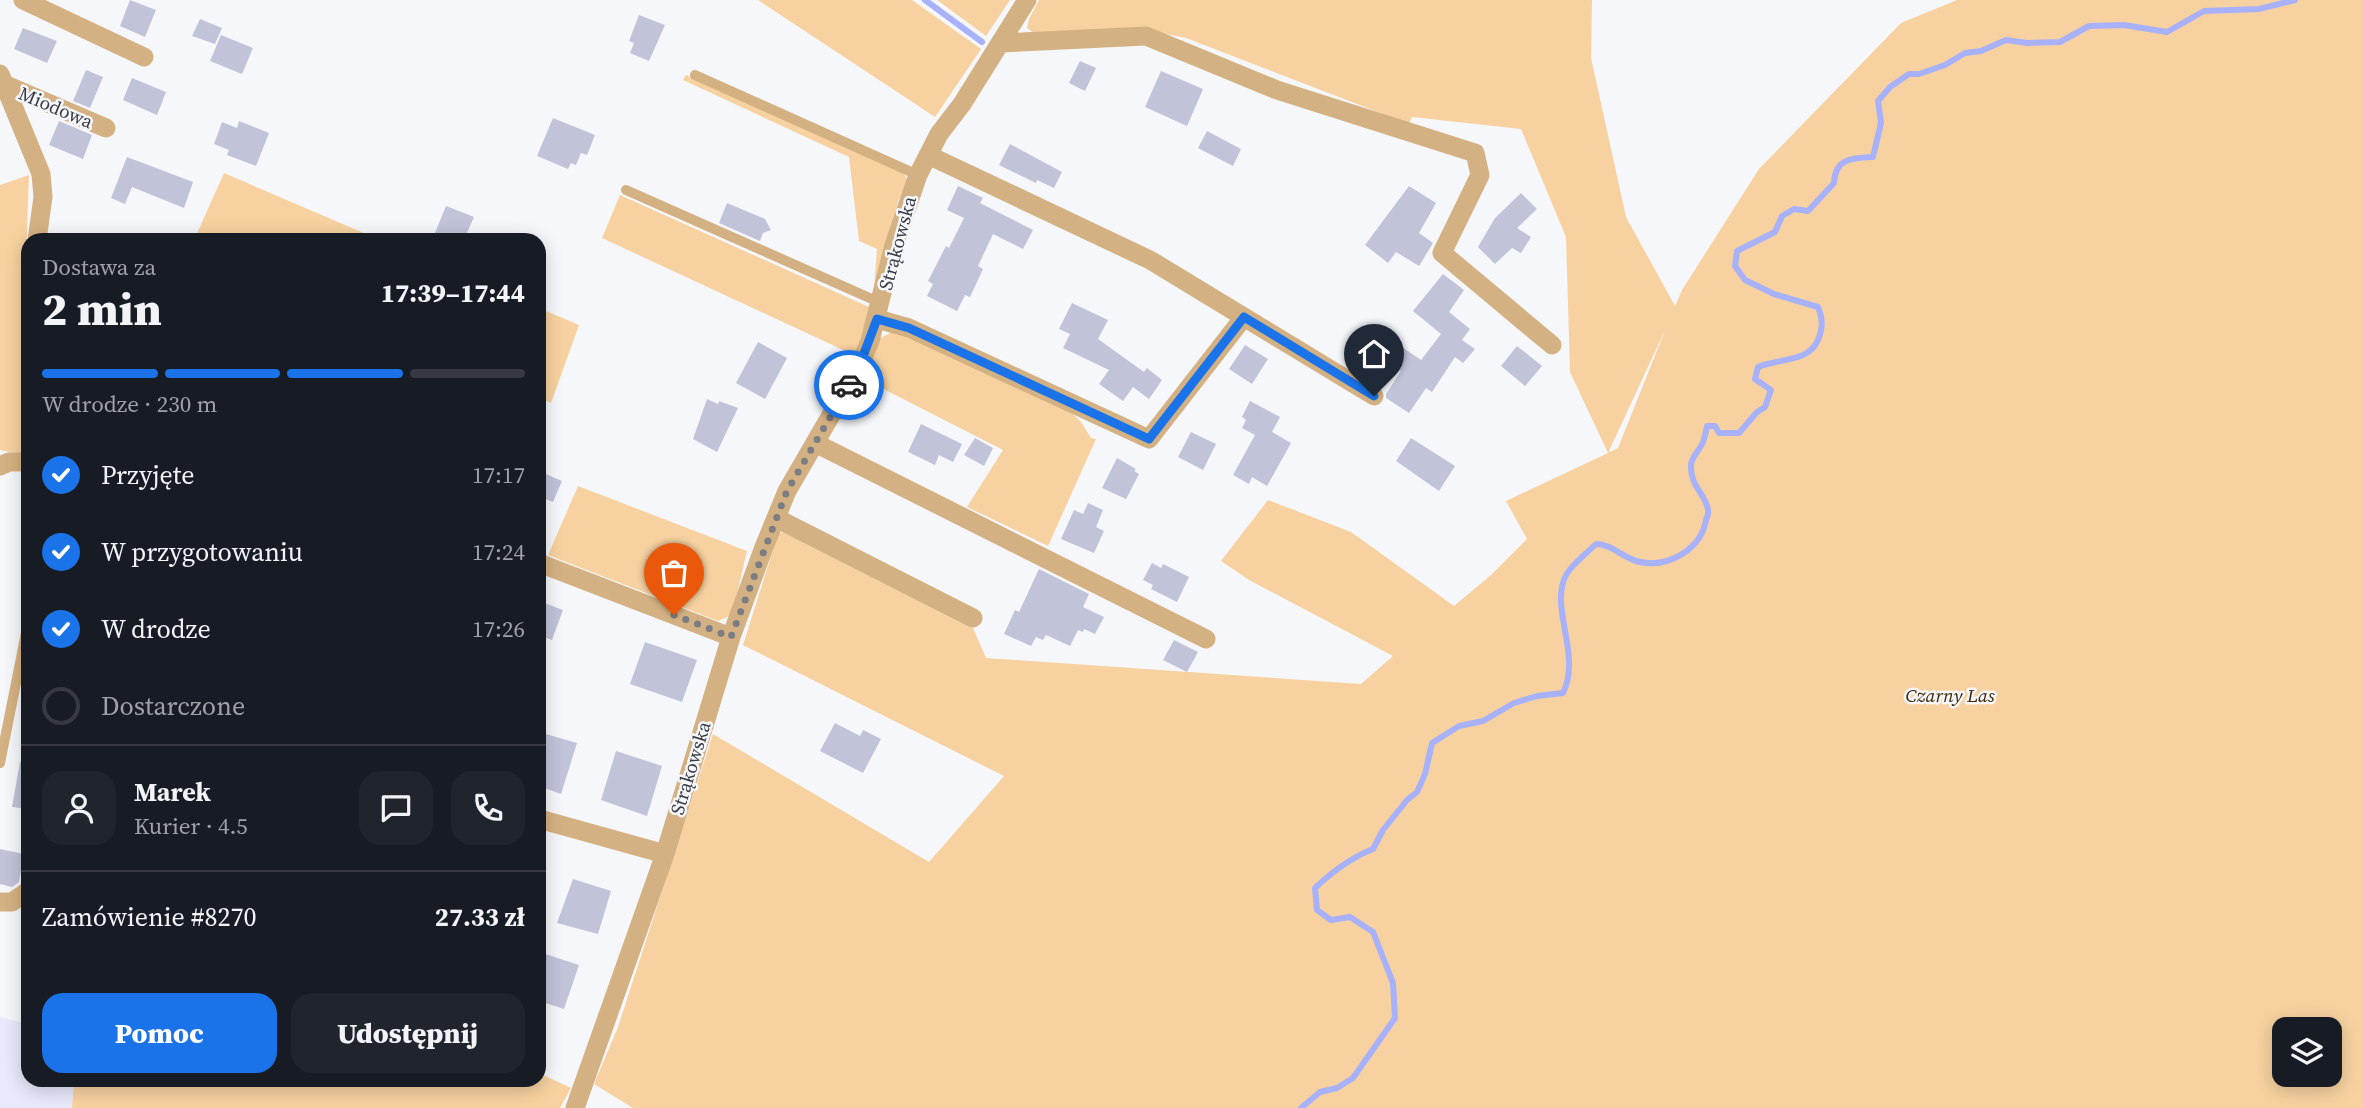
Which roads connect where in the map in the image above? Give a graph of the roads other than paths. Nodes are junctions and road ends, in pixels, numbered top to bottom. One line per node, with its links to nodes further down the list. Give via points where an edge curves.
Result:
1 (23, 0): 4 (street)
2 (1027, 0): 3 (street, Strąkowska)
3 (1001, 43): 8 (street, Strąkowska); 14 (street, via 1146,36 1277,90 1475,153 1480,175 1441,253)
4 (144, 57)
5 (695, 75): 9 (lane)
6 (3, 80): 7 (street, Miodowa); 11 (street, Miodowa, via 43,184)
7 (106, 128)
8 (928, 155): 9 (street, Strąkowska); 13 (street, via 1150,260)
9 (918, 175): 12 (street, Strąkowska)
10 (626, 190): 12 (lane)
11 (38, 233)
12 (879, 311): 13 (street, via 1149,439); 16 (street, Strąkowska, via 859,367)
13 (1244, 317): 15 (street)
14 (1552, 345)
15 (1374, 396)
16 (815, 443): 19 (street, Strąkowska); 23 (street)
17 (21, 462): 18 (street)
18 (0, 466)
19 (776, 519): 21 (street); 22 (street, Strąkowska)
20 (546, 566): 22 (street)
21 (973, 618)
22 (731, 637): 27 (street, Strąkowska)
23 (1206, 639)
24 (21, 658): 25 (lane)
25 (0, 763)
26 (546, 821): 27 (street)
27 (665, 854): 30 (street, Strąkowska)
28 (21, 896): 29 (street)
29 (0, 902)
30 (575, 1108)

